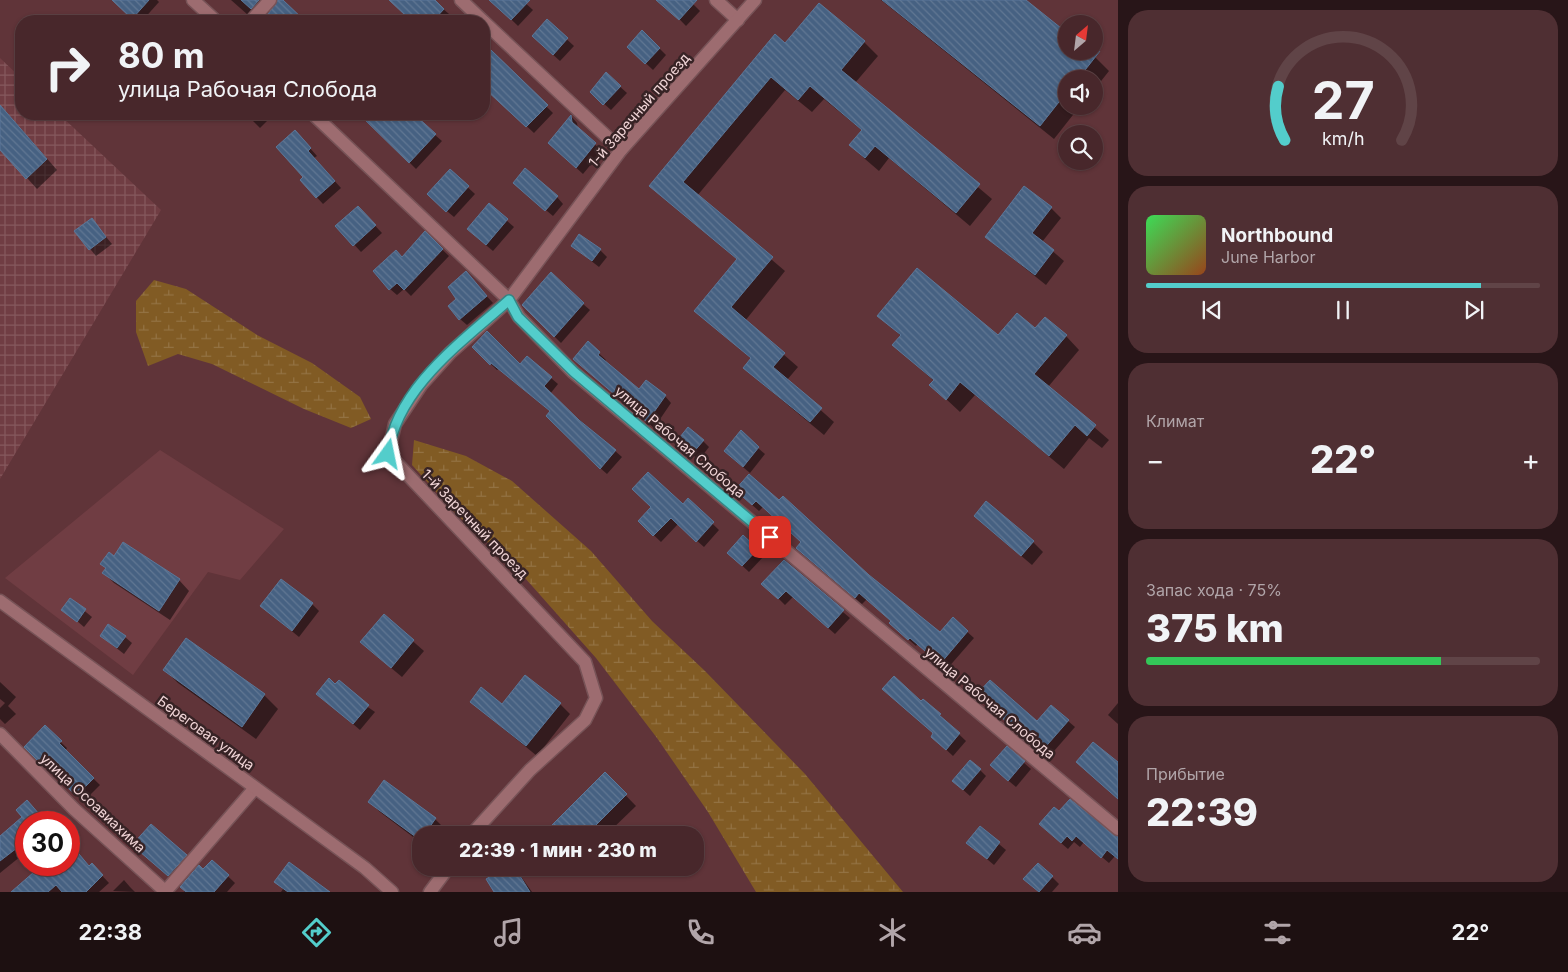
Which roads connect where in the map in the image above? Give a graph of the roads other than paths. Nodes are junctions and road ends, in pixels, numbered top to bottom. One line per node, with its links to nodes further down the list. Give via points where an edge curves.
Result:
1 (194, 0): 6 (street)
2 (270, 0): 7 (street)
3 (460, 0): 8 (street)
4 (716, 0): 9 (street)
5 (755, 0): 9 (street, 1-й Заречный проезд)
6 (210, 15)
7 (256, 15)
8 (476, 15)
9 (738, 20): 12 (street, 1-й Заречный проезд)
10 (490, 28): 12 (street)
11 (319, 120): 13 (street, улица Рабочая Слобода)
12 (621, 150): 13 (street, 1-й Заречный проезд)
13 (509, 300): 17 (street, 1-й Заречный проезд, via 450,353 421,385 395,424 388,454 585,662 596,698 585,720 530,770); 18 (street, улица Рабочая Слобода, via 518,317 574,372)
14 (0, 601): 16 (street, Береговая улица)
15 (0, 734): 20 (street, улица Осоавиахима, via 74,809)
16 (255, 788): 20 (street); 21 (street, Береговая улица, via 365,868)
17 (479, 826)
18 (1118, 829)
19 (442, 876): 22 (street)
20 (166, 892)
21 (392, 892)
22 (430, 892)

